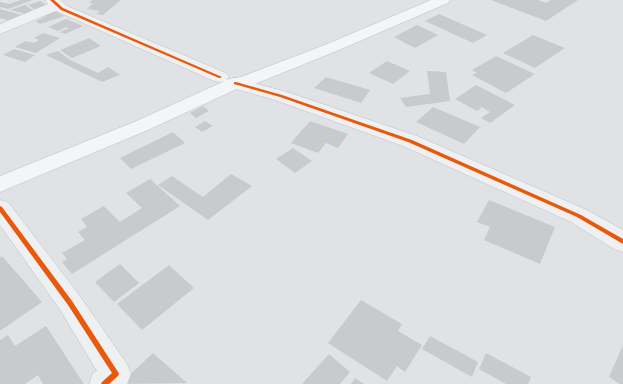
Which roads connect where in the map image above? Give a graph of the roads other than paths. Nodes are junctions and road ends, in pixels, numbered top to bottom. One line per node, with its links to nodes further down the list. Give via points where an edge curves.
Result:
1 (420, 0): 5 (main road)
2 (442, 0): 5 (main road, via 244,82)
3 (55, 2): 4 (street); 5 (street, via 62,9)
4 (0, 29)
5 (228, 80): 6 (main road); 7 (main road, via 141,126); 9 (street, via 410,141 579,216)
6 (0, 176)
7 (0, 184)
8 (0, 208): 10 (street, via 70,303 116,374)
9 (623, 242)
10 (104, 384)

